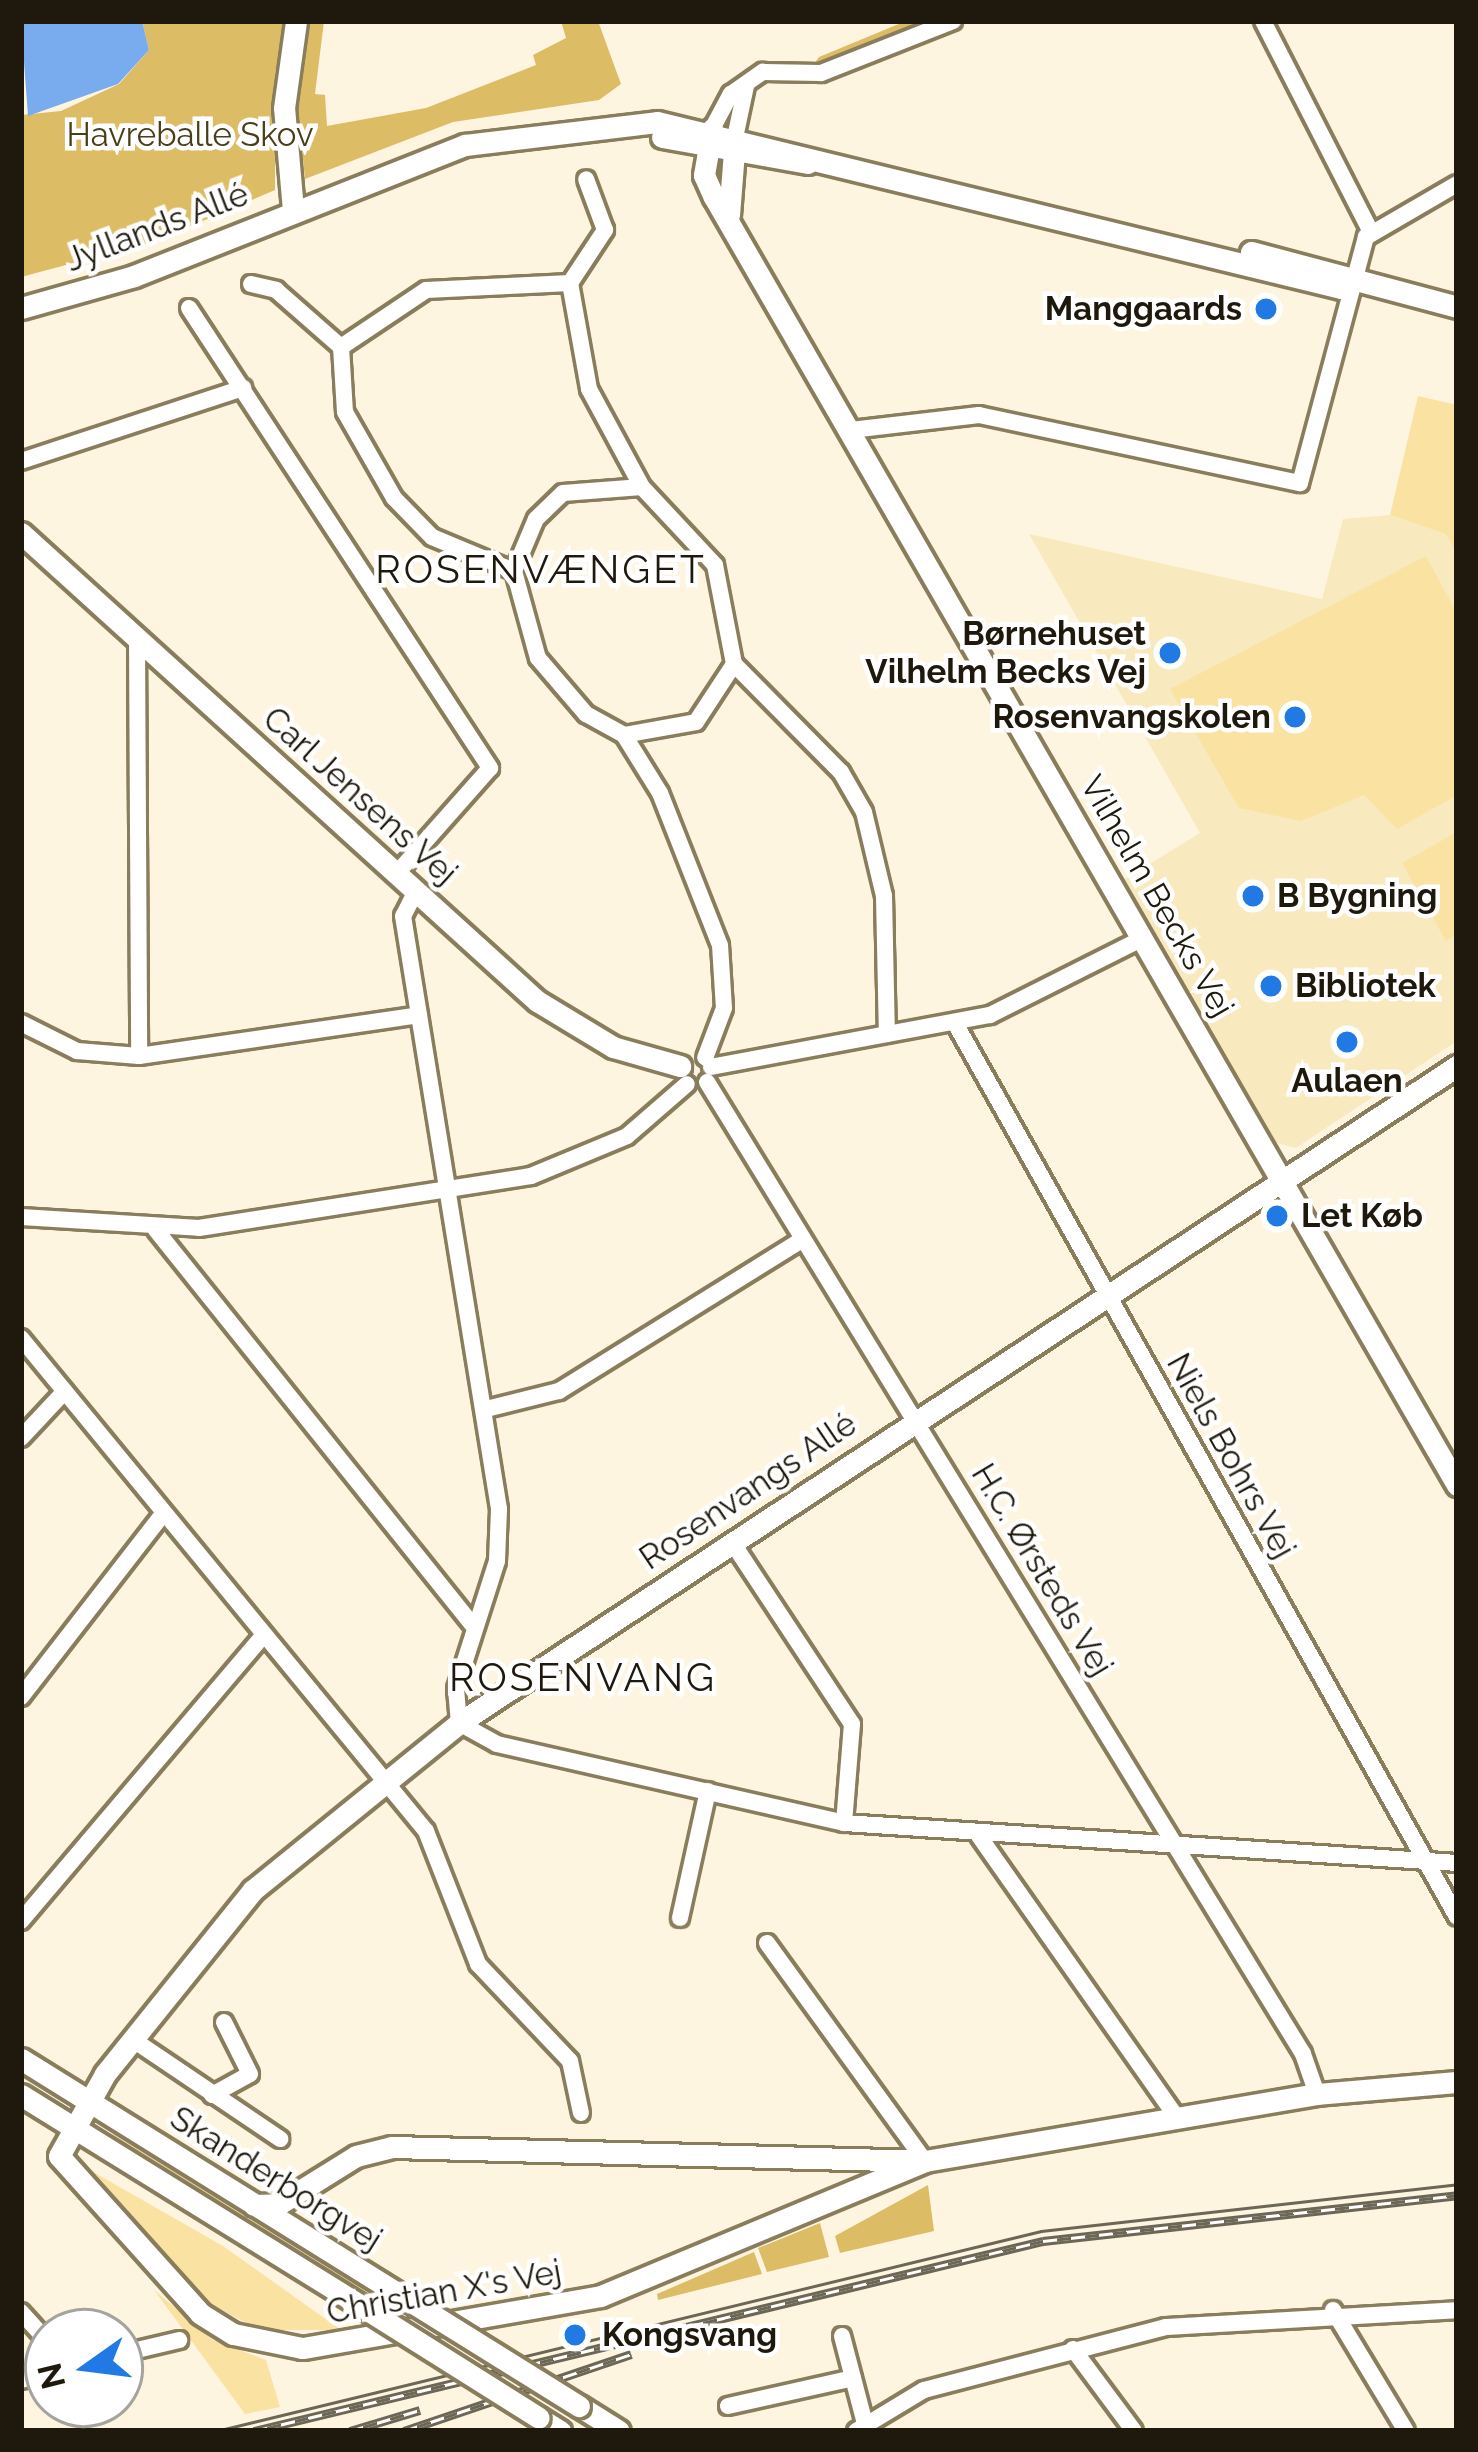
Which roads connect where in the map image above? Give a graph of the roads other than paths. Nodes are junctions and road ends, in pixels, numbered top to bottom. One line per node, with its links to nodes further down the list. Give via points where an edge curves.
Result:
1 (296, 21): 9 (street, via 284,108)
2 (953, 21): 4 (street, via 843,67 763,72)
3 (1263, 21): 11 (street)
4 (746, 86): 5 (street); 6 (street)
5 (709, 136): 6 (street, Jyllands Allé); 9 (street, Jyllands Allé, via 590,126 464,146); 10 (street, Vilhelm Becks Vej, via 704,175)
6 (734, 141): 10 (street); 12 (street, Jyllands Allé, via 1162,238 1340,288)
7 (586, 179): 13 (street, via 605,230)
8 (1457, 184): 11 (street)
9 (293, 211): 16 (street, Jyllands Allé)
10 (729, 215): 20 (street, Vilhelm Becks Vej)
11 (1371, 232): 12 (street)
12 (1354, 282): 15 (street, Jyllands Allé); 20 (street, via 1300,483 980,415)
13 (570, 283): 18 (street, via 426,290); 22 (street, via 589,389)
14 (251, 284): 18 (street)
15 (1457, 307)
16 (21, 308)
17 (189, 308): 19 (street)
18 (341, 347): 24 (street, via 345,412 394,498 443,544)
19 (243, 388): 21 (street); 28 (street, via 490,768)
20 (851, 430): 30 (street, Vilhelm Becks Vej)
21 (21, 461)
22 (642, 487): 24 (street, via 563,493 536,519); 26 (street, via 715,565)
23 (21, 533): 25 (street, Carl Jensens Vej)
24 (514, 571): 27 (street, via 538,658 586,714)
25 (136, 638): 28 (street, Carl Jensens Vej); 35 (street)
26 (734, 664): 27 (street, via 696,722); 34 (street, via 841,772 864,812 884,896)
27 (624, 735): 37 (street, via 682,834 720,945 724,1008)
28 (398, 873): 29 (street, Carl Jensens Vej)
29 (416, 891): 31 (street, via 404,916); 38 (street, Carl Jensens Vej, via 566,1023)
30 (1143, 938): 33 (street, via 1028,1002); 39 (street, Vilhelm Becks Vej)
31 (419, 1016): 35 (street); 40 (street)
32 (21, 1023): 35 (street, via 76,1051)
33 (955, 1023): 34 (street); 44 (street, Niels Bohrs Vej)
34 (886, 1034): 37 (street)
35 (139, 1056)
36 (1457, 1066): 39 (street, Rosenvangs Allé)
37 (708, 1069): 38 (street); 38 (street); 43 (street, H.C. Ørsteds Vej)
38 (684, 1075): 40 (street, via 627,1136 565,1166)
39 (1281, 1179): 44 (street, Rosenvangs Allé); 50 (street, Vilhelm Becks Vej)
40 (449, 1189): 42 (street); 47 (street)
41 (21, 1217): 42 (street)
42 (156, 1230): 53 (street)
43 (803, 1239): 47 (street, via 559,1391); 48 (street, H.C. Ørsteds Vej)
44 (1106, 1295): 48 (street, Rosenvangs Allé); 62 (street, Niels Bohrs Vej)
45 (21, 1337): 46 (street)
46 (64, 1391): 49 (street); 51 (street)
47 (486, 1409): 53 (street, via 499,1538)
48 (915, 1419): 52 (street, Rosenvangs Allé); 61 (street, H.C. Ørsteds Vej)
49 (21, 1438)
50 (1457, 1485)
51 (162, 1515): 54 (street); 55 (street)
52 (733, 1543): 56 (street, Rosenvangs Allé); 59 (street, via 853,1724)
53 (475, 1628): 56 (street, via 456,1689)
54 (260, 1639): 57 (street); 66 (street)
55 (21, 1697)
56 (459, 1723): 57 (street, Rosenvangs Allé); 58 (street, via 497,1744)
57 (382, 1784): 69 (street, Rosenvangs Allé, via 253,1891); 76 (street, via 436,1847 484,1972 570,2061)
58 (708, 1791): 59 (street); 65 (street)
59 (844, 1823): 60 (street)
60 (980, 1836): 61 (street); 77 (street)
61 (1179, 1851): 62 (street); 72 (street, H.C. Ørsteds Vej)
62 (1427, 1862): 63 (street); 64 (street, Niels Bohrs Vej)
63 (1457, 1863)
64 (1457, 1917)
65 (680, 1918)
66 (21, 1922)
67 (766, 1943): 80 (street)
68 (224, 2022): 74 (street, via 250,2074)
69 (132, 2039): 74 (street); 75 (street, Rosenvangs Allé)
70 (21, 2059): 75 (street, Skanderborgvej)
71 (1457, 2082): 72 (street, Christian X's Vej)
72 (1317, 2094): 77 (street, Christian X's Vej)
73 (21, 2095): 78 (street, Skanderborgvej)
74 (212, 2096): 79 (street)
75 (88, 2102): 78 (street, Rosenvangs Allé); 81 (street, Skanderborgvej)
76 (580, 2113)
77 (1176, 2116): 80 (street, Christian X's Vej)
78 (73, 2127): 80 (street, Christian X's Vej, via 63,2169 169,2284 233,2334 302,2348 601,2296); 91 (street, Skanderborgvej, bridge)
79 (280, 2139)
80 (925, 2161): 81 (street, Christian X's Vej, via 392,2147)
81 (254, 2205): 92 (street, Skanderborgvej, bridge)
82 (1457, 2309): 83 (street)
83 (1333, 2311): 87 (street); 94 (street)
84 (842, 2336): 88 (street)
85 (179, 2340): 86 (street)
86 (144, 2348)
87 (1073, 2349): 90 (street, via 924,2390); 93 (street)
88 (853, 2378): 89 (street); 90 (street)
89 (728, 2406)
90 (863, 2428)
91 (560, 2431)
92 (619, 2431)
93 (1134, 2431)
94 (1406, 2431)

